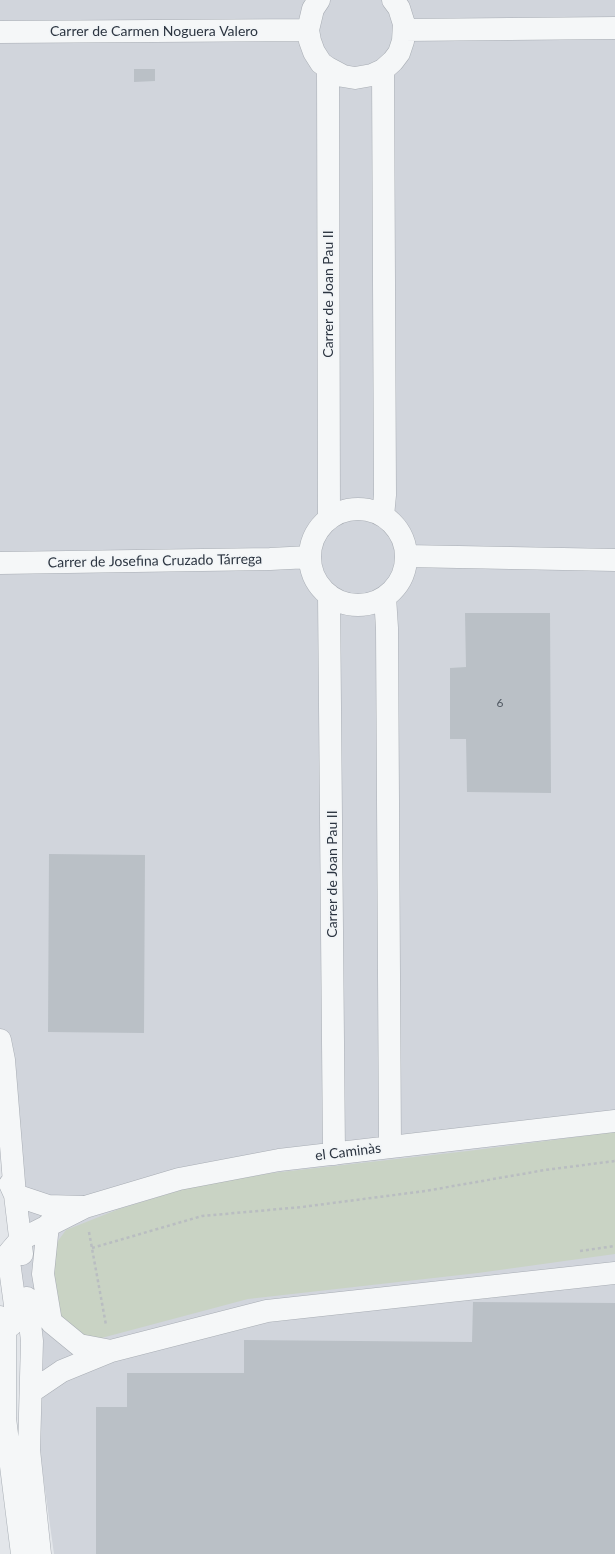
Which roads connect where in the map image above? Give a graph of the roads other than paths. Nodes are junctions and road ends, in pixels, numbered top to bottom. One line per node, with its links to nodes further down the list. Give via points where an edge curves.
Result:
1 (319, 0): 4 (street, via 313,9)
2 (393, 0): 5 (street, via 399,8)
3 (615, 28): 5 (street)
4 (308, 30): 6 (street, Carrer de Carmen Noguera Valero); 7 (street, via 314,52)
5 (404, 30): 8 (street, via 398,53)
6 (0, 32)
7 (328, 68): 8 (street, via 343,76 355,78); 10 (street, Carrer de Joan Pau II)
8 (383, 70): 9 (street)
9 (383, 516): 10 (street, via 368,510 355,509 341,512); 11 (street, via 399,533)
10 (329, 519): 12 (street, via 315,535)
11 (406, 556): 13 (street); 16 (street, via 400,579)
12 (310, 557): 14 (street, Carrer de Josefina Cruzado Tárrega); 15 (street, via 315,578)
13 (615, 560)
14 (0, 563)
15 (329, 595): 16 (street, via 356,605); 21 (street, Carrer de Joan Pau II)
16 (385, 597): 19 (street)
17 (0, 1040): 22 (street, via 4,1060)
18 (615, 1121): 19 (street, el Caminàs)
19 (390, 1147): 21 (street, el Caminàs)
20 (0, 1154): 22 (street, via 1,1165)
21 (334, 1154): 23 (street, el Caminàs, via 279,1160 180,1179)
22 (15, 1195): 23 (street, el Caminàs, via 48,1206); 25 (street)
23 (85, 1207): 24 (street, el Caminàs)
24 (48, 1225): 25 (street, el Caminàs); 28 (street, via 43,1274 51,1322 80,1345)
25 (20, 1240): 27 (street, via 8,1254 17,1320); 30 (street, via 32,1340)
26 (615, 1273): 28 (street, via 267,1311)
27 (2, 1323): 29 (street)
28 (111, 1351): 30 (street, via 62,1371)
29 (2, 1378): 31 (street)
30 (31, 1392): 32 (street, via 29,1450)
31 (22, 1554)
32 (40, 1554)

